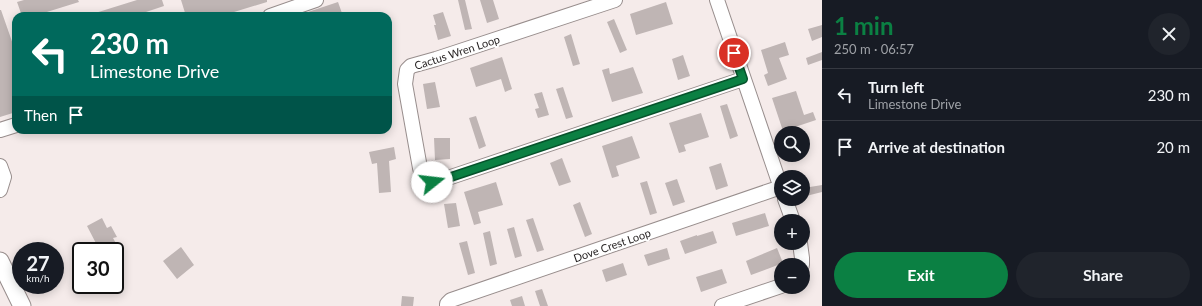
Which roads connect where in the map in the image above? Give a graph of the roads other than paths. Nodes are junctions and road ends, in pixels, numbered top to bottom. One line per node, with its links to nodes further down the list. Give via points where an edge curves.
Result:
1 (316, 0): 4 (street)
2 (615, 0): 5 (street, Cactus Wren Loop, via 408,68 405,84 422,174 427,180 436,182)
3 (717, 0): 5 (street)
4 (282, 12)
5 (743, 79): 9 (street)
6 (12, 126): 7 (street)
7 (0, 130)
8 (0, 166): 10 (street, via 4,177)
9 (775, 170)
10 (0, 190)
11 (774, 190): 15 (street, Dove Crest Loop, via 451,300)
12 (0, 261): 14 (main road)
13 (774, 288): 16 (street)
14 (22, 306)
15 (447, 306)
16 (722, 306)

